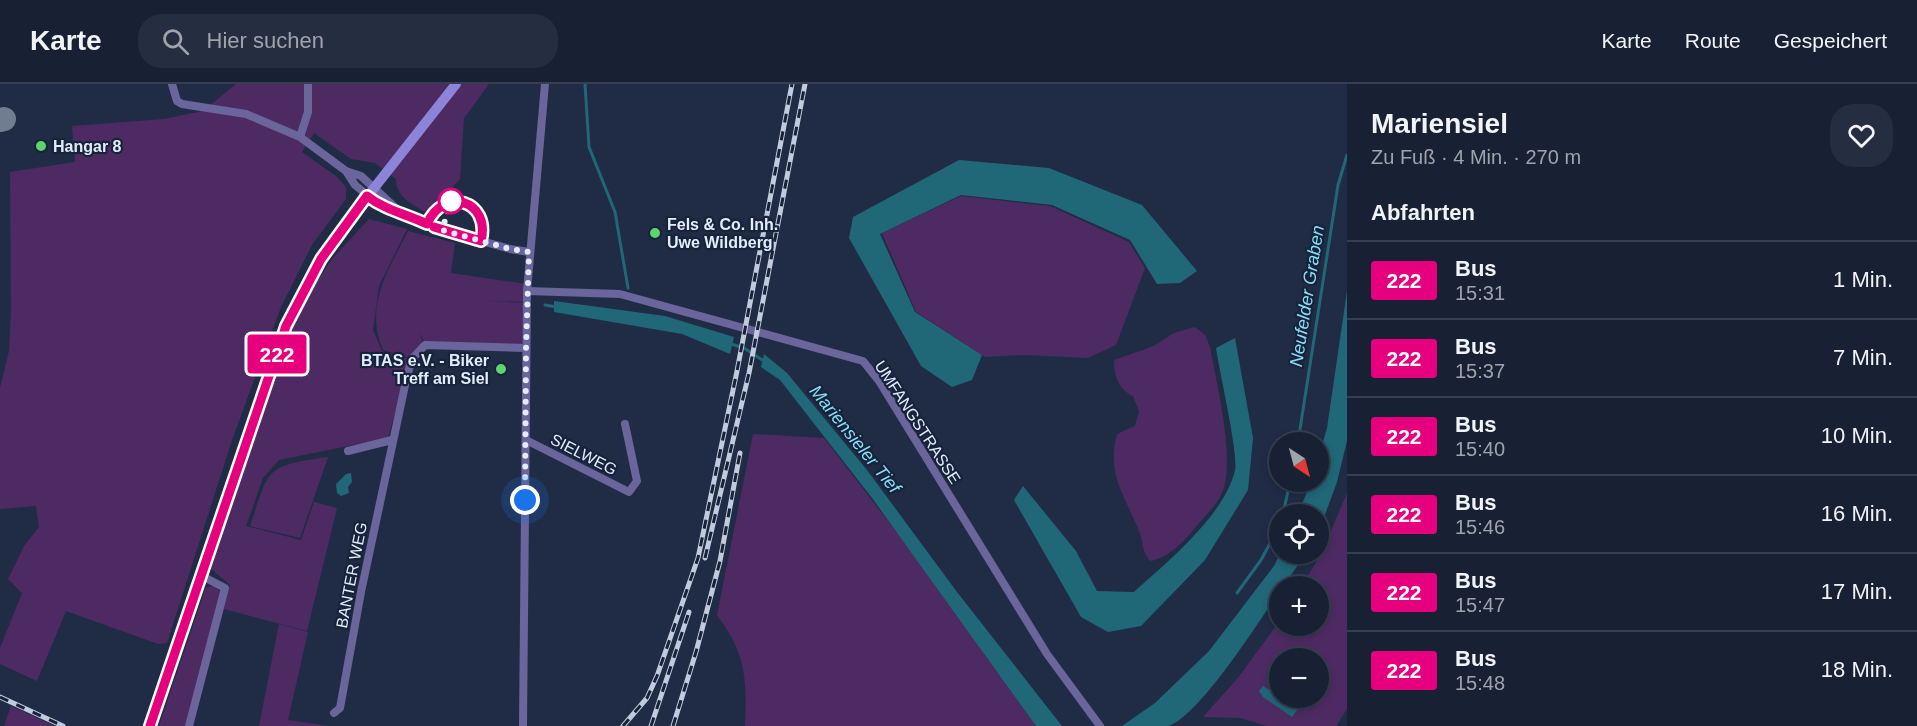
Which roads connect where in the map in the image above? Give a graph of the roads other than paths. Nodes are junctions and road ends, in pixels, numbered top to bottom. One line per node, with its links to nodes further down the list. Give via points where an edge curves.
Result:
1 (172, 84): 5 (street, via 180,103 246,114)
2 (308, 84): 5 (street, via 308,112)
3 (456, 84): 7 (street)
4 (544, 84): 10 (street)
5 (300, 137): 6 (street)
6 (346, 171): 7 (street, via 361,176); 8 (street)
7 (374, 187): 8 (street); 9 (street)
8 (367, 196): 9 (street, via 383,208); 17 (street, via 321,259 286,326)
9 (399, 211): 10 (street, via 442,230)
10 (529, 252): 11 (street)
11 (527, 291): 12 (street); 22 (street, UMFANGSTRASSE, via 593,291 629,296 863,361 1047,654)
12 (526, 348): 14 (street, BANTER WEG, via 425,345 412,358); 15 (street)
13 (625, 424): 15 (street, SIELWEG, via 637,481 630,496)
14 (392, 440): 16 (street); 18 (street, BANTER WEG, via 340,708)
15 (526, 440): 21 (street)
16 (348, 451)
17 (202, 576): 19 (street); 20 (street, via 225,588)
18 (334, 713)
19 (150, 726)
20 (189, 726)
21 (523, 726)
22 (1100, 726)

